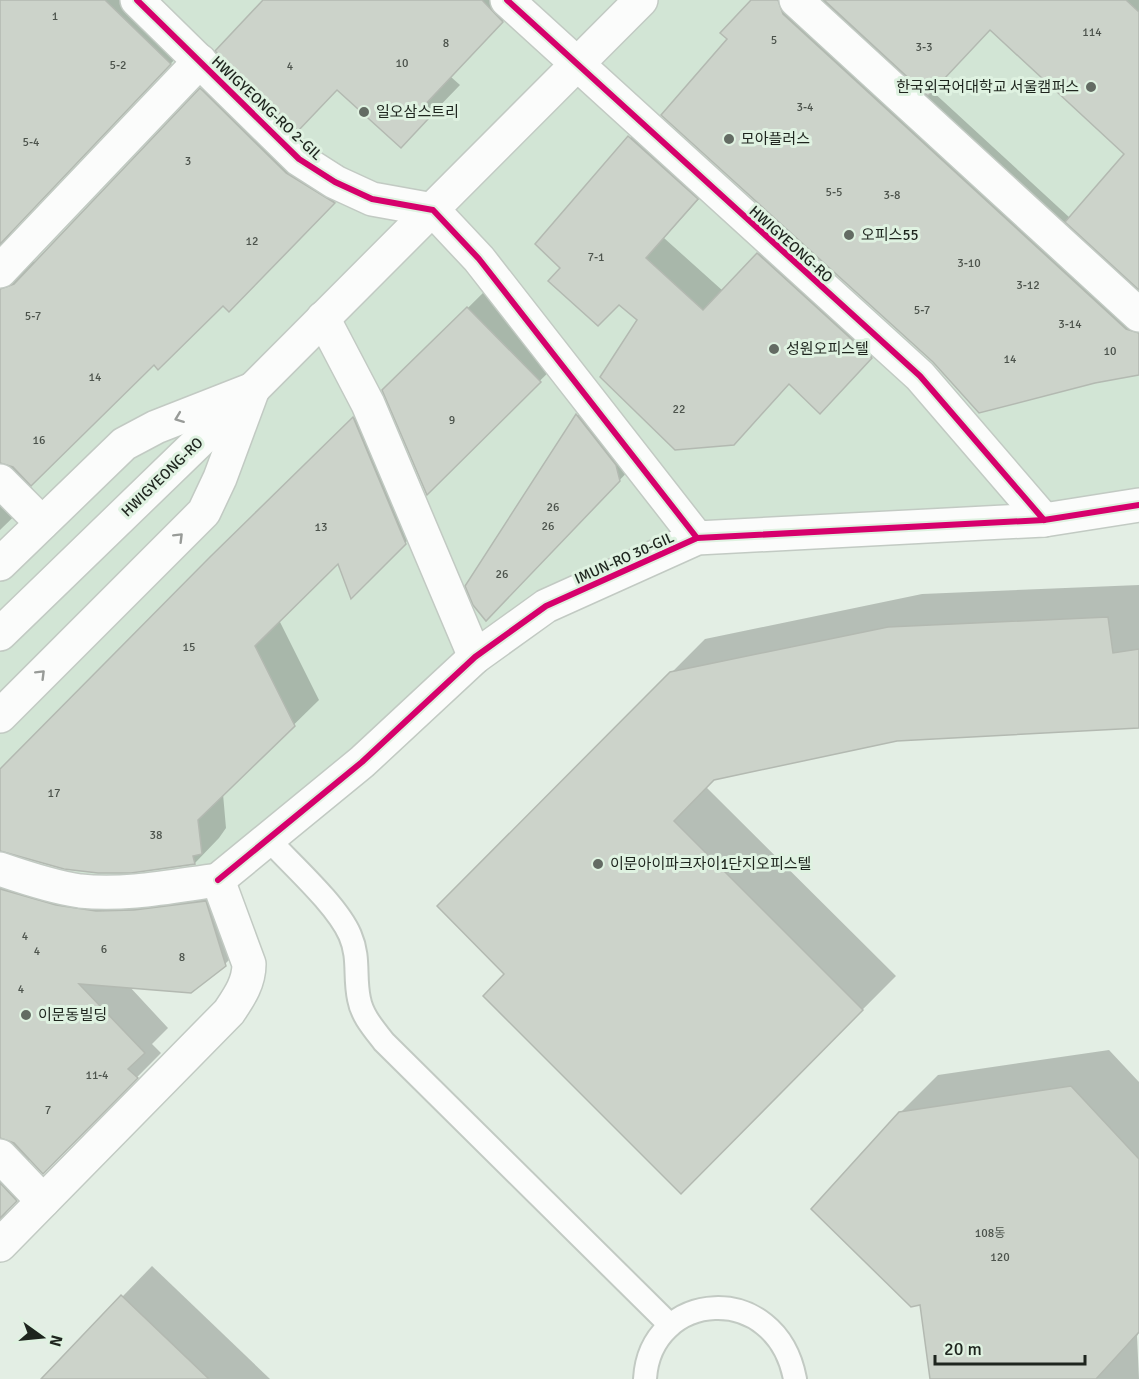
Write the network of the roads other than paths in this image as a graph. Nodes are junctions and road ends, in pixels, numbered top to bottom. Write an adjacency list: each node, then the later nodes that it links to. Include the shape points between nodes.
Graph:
1 (137, 0): 5 (street, HWIGYEONG-RO 2-GIL)
2 (507, 0): 6 (street, HWIGYEONG-RO)
3 (641, 0): 6 (street, HWIGYEONG-RO)
4 (796, 0): 9 (street)
5 (200, 61): 7 (street, HWIGYEONG-RO 2-GIL, via 299,159 315,170 372,199); 8 (street, HWIGYEONG-RO 2-GIL)
6 (577, 65): 7 (street, HWIGYEONG-RO); 14 (street, HWIGYEONG-RO, via 920,376)
7 (433, 210): 10 (street, HWIGYEONG-RO); 16 (street, via 479,260)
8 (0, 271)
9 (1139, 315)
10 (323, 318): 11 (street, HWIGYEONG-RO); 19 (street, via 368,404)
11 (253, 389): 15 (street, one-way to 15, via 156,427 124,444); 18 (street, HWIGYEONG-RO); 20 (street, one-way to 11, via 204,512)
12 (0, 481): 15 (street)
13 (1139, 505): 14 (street, IMUN-RO 30-GIL)
14 (1044, 520): 16 (street, IMUN-RO 30-GIL)
15 (42, 524): 17 (street)
16 (697, 538): 19 (street, IMUN-RO 30-GIL, via 546,606)
17 (0, 564)
18 (0, 634)
19 (476, 657): 21 (street, IMUN-RO 30-GIL, via 362,762)
20 (0, 716)
21 (269, 840): 23 (street, IMUN-RO 30-GIL); 27 (lane, via 349,933 356,951 358,998 366,1020 384,1042)
22 (0, 869): 23 (street, via 80,891 148,890)
23 (218, 880): 25 (street, via 249,964 241,993 229,1012)
24 (0, 1156): 25 (street)
25 (43, 1201): 26 (street)
26 (0, 1245)
27 (670, 1325): 28 (lane, via 655,1344); 29 (lane, via 716,1307 740,1310 762,1320 780,1337)
28 (645, 1379)
29 (795, 1379)

